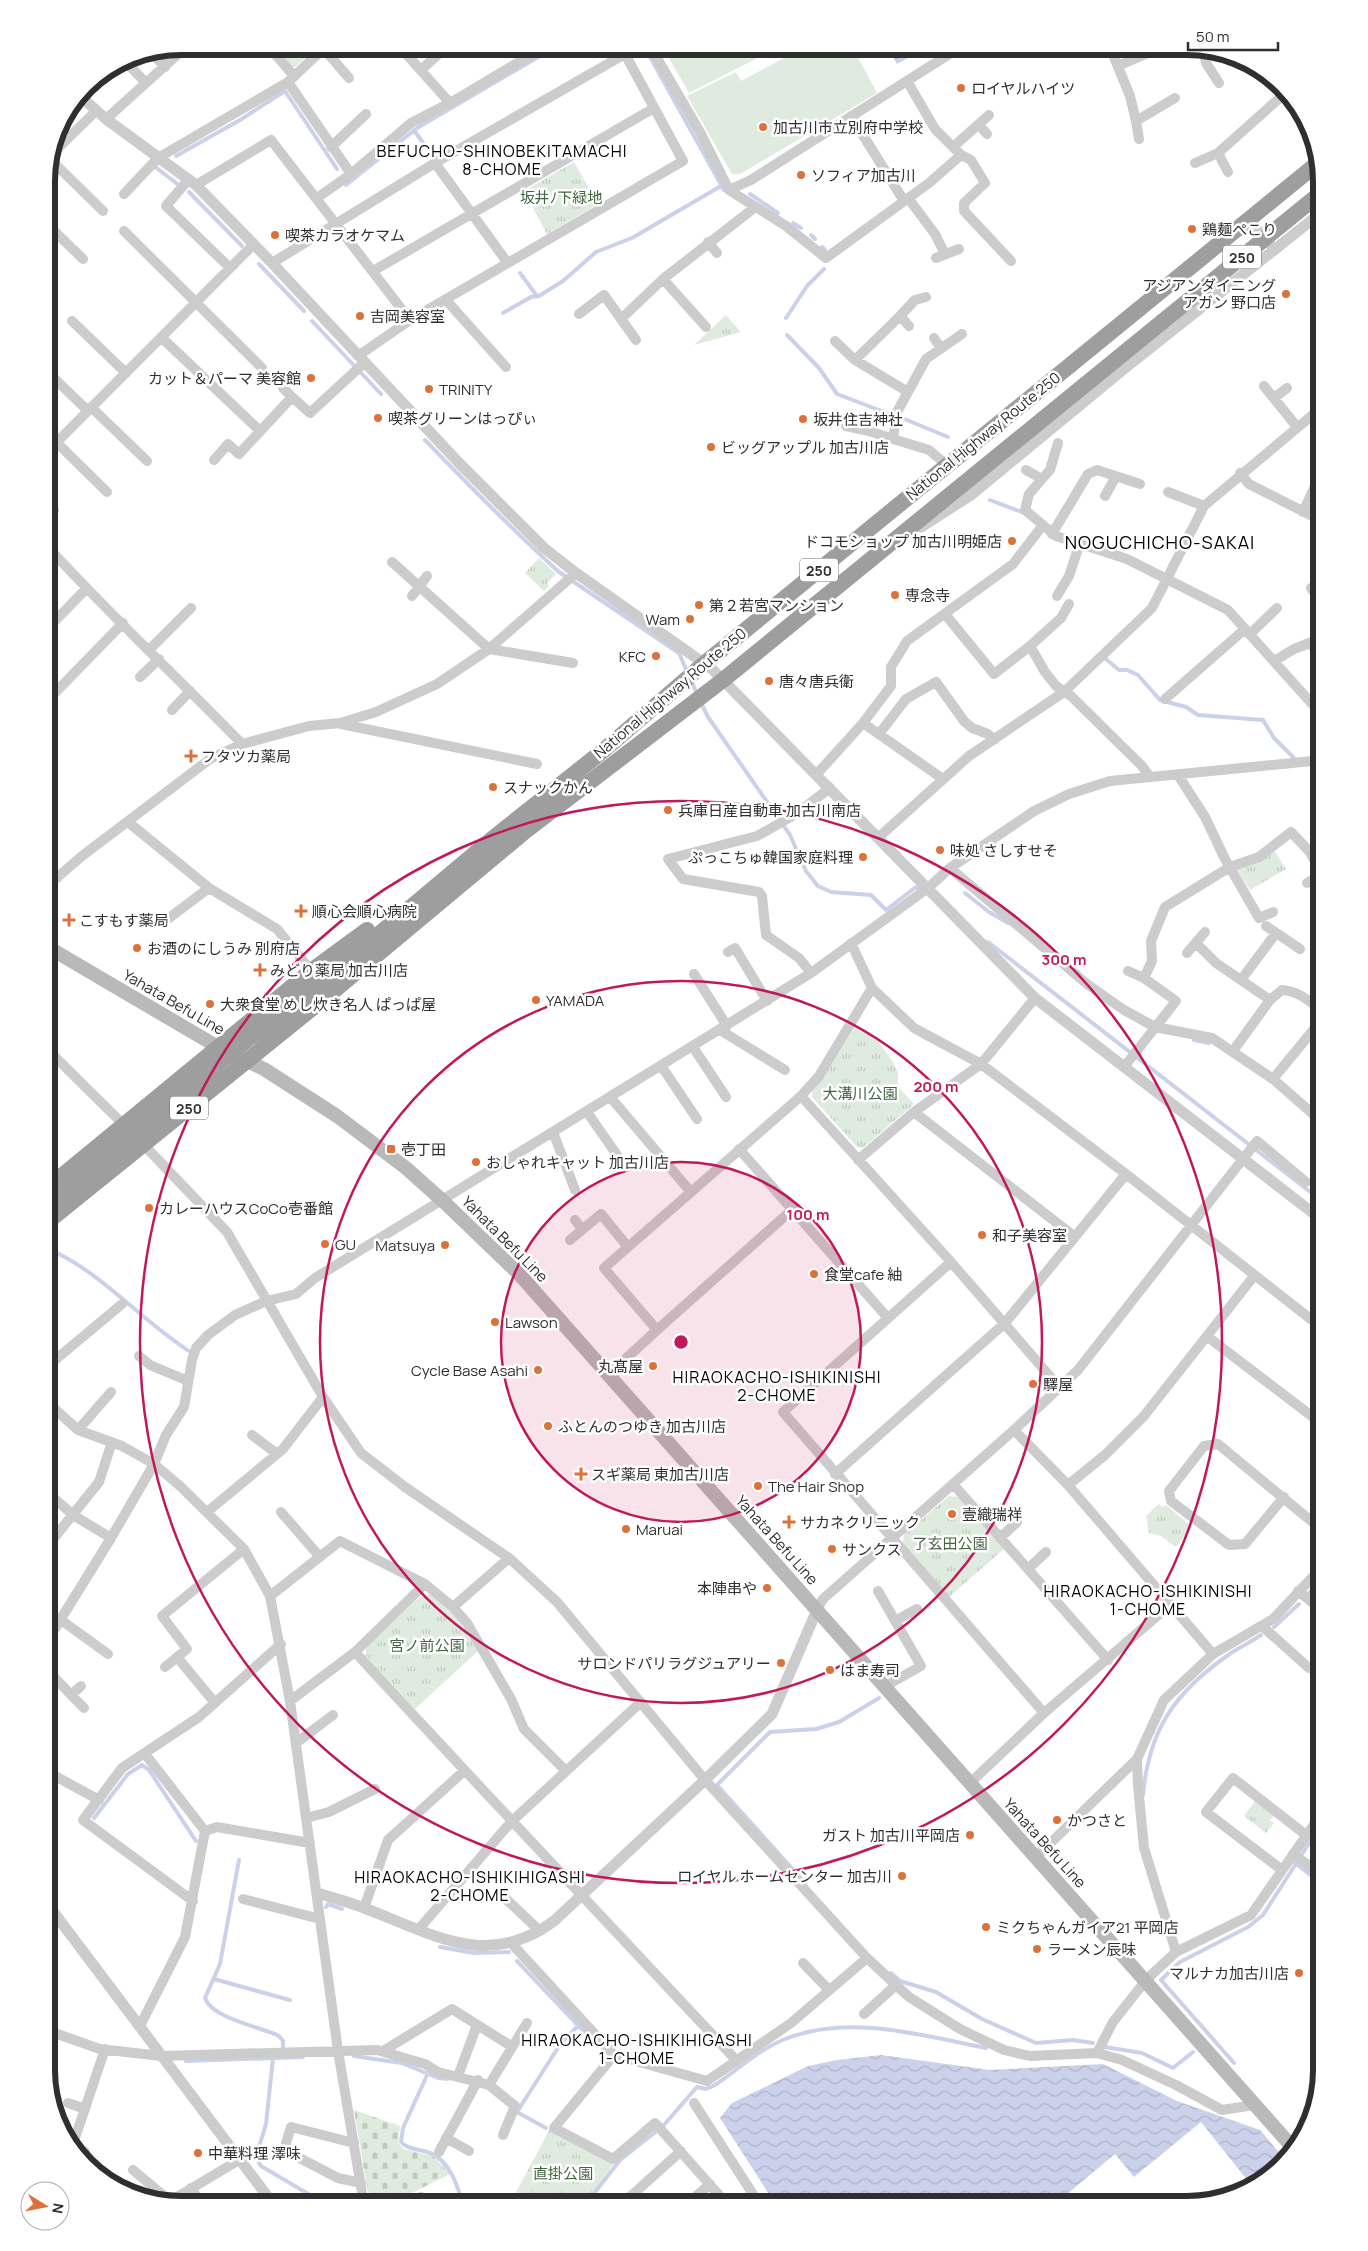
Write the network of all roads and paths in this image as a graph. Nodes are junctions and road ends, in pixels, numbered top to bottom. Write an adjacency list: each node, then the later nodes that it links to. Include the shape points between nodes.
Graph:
1 (178, 55): 18 (street)
2 (274, 55): 21 (street)
3 (317, 55): 21 (street)
4 (331, 55): 20 (street)
5 (407, 55): 19 (street)
6 (437, 55): 19 (street)
7 (531, 55): 28 (street)
8 (623, 55): 47 (street)
9 (626, 55): 29 (street)
10 (655, 55): 52 (street)
11 (949, 55): 24 (street)
12 (1114, 55): 17 (street)
13 (1142, 55): 17 (street)
14 (1205, 56): 23 (street)
15 (156, 57): 18 (street)
16 (130, 66): 22 (street)
17 (1118, 66): 35 (street)
18 (165, 67): 22 (street)
19 (421, 70): 28 (street)
20 (349, 78)
21 (291, 79): 40 (street); 44 (street)
22 (146, 83): 34 (street)
23 (1219, 83)
24 (908, 84): 33 (street); 39 (street, via 935,129)
25 (1281, 97): 42 (street)
26 (1175, 98): 35 (street)
27 (85, 100): 30 (street)
28 (450, 103): 50 (street, via 411,123)
29 (654, 108): 59 (street); 72 (street, via 683,161)
30 (96, 111): 34 (street); 41 (street)
31 (366, 114): 40 (street)
32 (989, 115): 36 (street)
33 (851, 116): 52 (street, via 751,180); 57 (street)
34 (106, 119): 44 (street)
35 (1136, 120): 38 (street)
36 (979, 125): 37 (street); 39 (street)
37 (987, 134)
38 (1139, 139)
39 (953, 146): 43 (street)
40 (331, 147): 50 (street)
41 (59, 148)
42 (1218, 153): 45 (street); 49 (street)
43 (961, 155): 57 (street); 71 (street, via 971,160 985,184 964,203 964,211)
44 (158, 158): 51 (street); 53 (street)
45 (1195, 162)
46 (56, 163): 54 (street, via 99,208)
47 (435, 163): 59 (street); 61 (street)
48 (1312, 168): 60 (highway, National Highway Route 250 / 250)
49 (1228, 172)
50 (350, 174): 55 (street)
51 (193, 182): 55 (street, via 272,140); 66 (street); 74 (street, via 166,206)
52 (729, 190): 58 (street)
53 (124, 194)
54 (104, 196)
55 (317, 198): 61 (street)
56 (1313, 199): 135 (highway, National Highway Route 250 / 250, bridge)
57 (906, 200): 58 (street, via 826,258 786,226); 67 (street, via 935,234 940,256)
58 (754, 208): 65 (street)
59 (471, 213): 72 (street); 75 (street)
60 (1250, 219): 68 (street); 117 (highway, National Highway Route 250 / 250)
61 (336, 223): 73 (street); 75 (street)
62 (1313, 223): 68 (street)
63 (124, 231): 79 (street)
64 (57, 235): 70 (street)
65 (708, 242): 69 (street); 76 (street)
66 (254, 244): 73 (street); 74 (street)
67 (959, 249)
68 (1274, 249): 135 (street, via 971,495)
69 (717, 252)
70 (83, 259)
71 (1010, 261)
72 (507, 262): 78 (street)
73 (272, 263): 95 (street)
74 (230, 268): 79 (street)
75 (373, 271): 83 (street)
76 (663, 279): 82 (street); 86 (street)
77 (926, 297): 81 (street, via 916,300)
78 (446, 300): 83 (street); 97 (street)
79 (196, 302): 88 (street); 94 (street)
80 (580, 314): 82 (street, via 604,295)
81 (900, 316): 85 (street); 96 (street)
82 (621, 319): 90 (street)
83 (410, 320): 95 (street)
84 (72, 321): 99 (street, via 77,333)
85 (909, 326)
86 (706, 327)
87 (962, 334): 93 (street)
88 (162, 337): 99 (street); 111 (street)
89 (934, 338): 93 (street)
90 (636, 340)
91 (252, 341): 94 (street)
92 (835, 341): 96 (street)
93 (941, 348): 104 (street, via 926,359)
94 (244, 350): 98 (street)
95 (361, 359): 105 (street, via 310,413); 136 (street, via 530,534)
96 (855, 360): 104 (street)
97 (506, 367)
98 (262, 368)
99 (126, 373): 107 (street)
100 (55, 379): 107 (street)
101 (1264, 386): 106 (street)
102 (283, 388): 105 (street)
103 (1287, 388): 106 (street)
104 (908, 392): 112 (street, via 897,412)
105 (292, 397): 111 (street)
106 (1274, 398): 110 (street)
107 (90, 409): 113 (street); 116 (street)
108 (1313, 414): 110 (street)
109 (846, 426): 112 (street)
110 (1297, 427): 119 (street)
111 (260, 431): 115 (street, via 239,454 228,444)
112 (893, 439): 117 (street, via 928,450)
113 (57, 442): 124 (street)
114 (1058, 443): 120 (street, via 1050,470)
115 (214, 460)
116 (146, 462)
117 (947, 465): 159 (highway, National Highway Route 250 / 250)
118 (1026, 470): 120 (street)
119 (1240, 473): 127 (street); 128 (street, via 1249,484)
120 (1042, 478): 130 (street, via 1029,494 1026,510)
121 (1115, 478): 122 (street); 126 (street); 131 (street, via 1097,470 1088,474)
122 (1140, 484)
123 (1313, 490): 128 (street)
124 (108, 492)
125 (1168, 492): 127 (street)
126 (1105, 496)
127 (1204, 506): 138 (street)
128 (1303, 512): 129 (street)
129 (1313, 517)
130 (1043, 525): 131 (street); 146 (street, via 1013,564)
131 (1052, 534): 132 (street)
132 (1080, 543): 138 (street); 142 (street, via 1069,576)
133 (55, 556): 140 (street)
134 (392, 562): 139 (street)
135 (864, 564): 161 (highway, National Highway Route 250 / 250)
136 (576, 573): 155 (street); 159 (street)
137 (427, 576): 139 (street)
138 (1166, 577): 149 (street, via 1228,610); 163 (street, via 1152,608)
139 (418, 587): 141 (street); 155 (street)
140 (86, 589): 147 (street); 148 (street)
141 (412, 596)
142 (1057, 596)
143 (1069, 604): 152 (street, via 1061,618)
144 (190, 608): 154 (street)
145 (1277, 608): 149 (street)
146 (945, 614): 152 (street, via 994,674); 169 (street, via 906,641 891,667 890,686)
147 (55, 621)
148 (123, 623): 154 (street); 164 (street)
149 (1248, 631): 157 (street); 165 (street)
150 (1313, 642): 151 (street)
151 (1310, 643): 153 (street); 157 (street)
152 (1030, 646): 163 (street, via 1044,672)
153 (1313, 647)
154 (150, 649): 156 (street)
155 (489, 650): 158 (street); 168 (street, via 437,684 376,712)
156 (159, 658): 160 (street); 162 (street)
157 (1274, 661): 166 (street)
158 (573, 663)
159 (705, 663): 161 (street); 208 (highway, National Highway Route 250 / 250)
160 (140, 677)
161 (724, 680): 176 (street); 208 (highway, National Highway Route 250 / 250)
162 (190, 691): 167 (street); 172 (street)
163 (1064, 692): 171 (street); 177 (street)
164 (55, 693)
165 (1165, 699)
166 (1313, 706)
167 (172, 710)
168 (340, 723): 172 (street, via 309,726); 174 (street)
169 (863, 723): 170 (street); 176 (street)
170 (879, 734): 171 (street, via 906,699 936,682 964,721); 178 (street)
171 (994, 740): 178 (street)
172 (242, 744): 180 (street, via 210,759)
173 (1313, 761): 175 (street)
174 (536, 764)
175 (1178, 775): 177 (street); 183 (street, via 1205,817)
176 (816, 776): 179 (street)
177 (1150, 777): 184 (street, via 1110,781 1069,794 1034,811)
178 (943, 778): 181 (street)
179 (830, 788): 181 (street); 204 (street, via 757,836 668,859 683,879 759,892 766,935 799,958)
180 (128, 822): 186 (street); 190 (street)
181 (879, 837): 191 (street)
182 (1313, 858): 183 (street, via 1291,832 1258,857)
183 (1230, 867): 192 (street, via 1259,918); 206 (street, via 1165,906 1151,941 1152,961)
184 (950, 868): 191 (street); 214 (street, via 1087,984 1136,1018)
185 (55, 874): 186 (street)
186 (58, 877): 188 (street)
187 (1313, 879): 189 (street)
188 (55, 880)
189 (1307, 883)
190 (209, 888): 193 (street); 208 (street, via 277,929)
191 (928, 888): 197 (street); 210 (street)
192 (1273, 912)
193 (169, 918)
194 (1266, 926): 196 (street)
195 (1204, 932): 198 (street)
196 (1276, 933): 199 (street); 207 (street)
197 (851, 943): 204 (street); 209 (street)
198 (1196, 943): 202 (street); 207 (street, via 1216,963)
199 (1300, 949)
200 (55, 951): 217 (main road, Yahata Befu Line)
201 (728, 952): 212 (street, via 735,948)
202 (1187, 953)
203 (1128, 971): 206 (street)
204 (811, 973): 212 (street)
205 (694, 974): 215 (street)
206 (1144, 978): 214 (street, via 1176,1001)
207 (1241, 980): 211 (street)
208 (322, 982): 217 (highway, 250); 244 (highway, National Highway Route 250 / 250, bridge); 248 (highway, National Highway Route 250 / 250, bridge)
209 (872, 988): 221 (street, via 921,1033); 226 (street, via 818,1076)
210 (1035, 998): 221 (street); 223 (street)
211 (1270, 1000): 213 (street, via 1282,990 1292,990); 219 (street)
212 (767, 1001): 215 (street)
213 (1313, 1004)
214 (1155, 1026): 219 (street, via 1212,1038); 223 (street)
215 (724, 1028): 218 (street); 224 (street)
216 (1313, 1036): 225 (street)
217 (218, 1047): 233 (highway, 250); 245 (main road, Yahata Befu Line, via 264,1069 337,1116 406,1168)
218 (693, 1047): 222 (street); 227 (street)
219 (1233, 1052): 225 (street)
220 (55, 1057): 233 (street)
221 (982, 1064): 230 (street); 239 (street)
222 (662, 1066): 228 (street); 232 (street)
223 (1124, 1067): 237 (street)
224 (785, 1070)
225 (1273, 1080): 231 (street)
226 (801, 1096): 235 (street); 236 (street)
227 (726, 1097)
228 (611, 1098): 229 (street); 243 (street)
229 (587, 1112): 234 (street); 238 (street)
230 (914, 1112): 236 (street); 252 (street)
231 (1313, 1114)
232 (697, 1119)
233 (125, 1126): 240 (highway, 250); 257 (street, via 227,1232)
234 (553, 1132): 242 (street); 245 (street)
235 (739, 1149): 243 (street); 246 (street)
236 (858, 1160): 255 (street)
237 (1244, 1160): 241 (street, via 1258,1142); 247 (street); 250 (street)
238 (624, 1164)
239 (1126, 1174): 250 (street); 252 (street)
240 (55, 1182)
241 (1306, 1182)
242 (575, 1190)
243 (690, 1191): 254 (street)
244 (55, 1197)
245 (443, 1201): 257 (street, via 315,1278 296,1294); 266 (main road, Yahata Befu Line, via 520,1275)
246 (793, 1209): 259 (street); 262 (street)
247 (1313, 1213)
248 (55, 1215)
249 (575, 1220): 251 (street)
250 (1192, 1226): 256 (street); 268 (street, via 1101,1343)
251 (582, 1229): 253 (street); 254 (street, via 601,1214)
252 (1075, 1237): 261 (street)
253 (570, 1240)
254 (628, 1247): 262 (street, via 604,1268)
255 (951, 1262): 259 (street); 261 (street)
256 (1254, 1276): 260 (street); 263 (street)
257 (266, 1301): 267 (street, via 236,1315 208,1335 196,1348); 270 (street)
258 (122, 1304): 265 (street)
259 (886, 1317): 279 (street, via 783,1412)
260 (1313, 1321)
261 (1005, 1323): 268 (street); 279 (street)
262 (657, 1330): 266 (street)
263 (1208, 1336): 272 (street); 281 (street, via 1144,1416)
264 (138, 1356): 267 (street, via 149,1370)
265 (55, 1360)
266 (608, 1375): 307 (main road, Yahata Befu Line)
267 (188, 1381): 278 (street, via 184,1407 166,1435)
268 (1060, 1388): 274 (street)
269 (111, 1392): 273 (street)
270 (323, 1397): 277 (street); 296 (street, via 361,1453)
271 (55, 1409): 273 (street)
272 (1313, 1417)
273 (78, 1430): 276 (street)
274 (1014, 1430): 280 (street); 281 (street)
275 (252, 1435): 277 (street)
276 (112, 1442): 278 (street); 286 (street, via 99,1482)
277 (277, 1454): 284 (street)
278 (154, 1464): 284 (street); 290 (street)
279 (835, 1474): 291 (street)
280 (953, 1484): 291 (street); 292 (street)
281 (1068, 1486): 304 (street)
282 (1284, 1497): 282 (street, via 1245,1544 1229,1545 1172,1501 1169,1491 1204,1446 1218,1444); 288 (street)
283 (55, 1499): 286 (street)
284 (207, 1512): 293 (street)
285 (281, 1512): 295 (street)
286 (73, 1515): 289 (street); 290 (street)
287 (1017, 1522): 292 (street)
288 (1313, 1522)
289 (55, 1537)
290 (111, 1538): 309 (street)
291 (891, 1538): 307 (street, via 823,1599); 329 (street)
292 (1000, 1538): 297 (street)
293 (244, 1549): 302 (street); 317 (street, via 162,1616 187,1649)
294 (1046, 1552): 297 (street)
295 (320, 1557): 299 (street, via 340,1541); 302 (street)
296 (509, 1558): 305 (street); 326 (street, via 557,1602)
297 (1028, 1569): 318 (street)
298 (1313, 1578): 301 (street)
299 (425, 1584): 305 (street); 314 (street)
300 (878, 1591): 310 (street)
301 (1298, 1591): 303 (street); 311 (street, via 1274,1619)
302 (270, 1596): 313 (street)
303 (1313, 1603)
304 (1170, 1605): 316 (street); 318 (street)
305 (453, 1607): 335 (street, via 467,1623 511,1699 524,1729)
306 (917, 1609): 310 (street)
307 (817, 1610): 323 (main road, Yahata Befu Line); 337 (street, via 772,1714)
308 (55, 1619): 309 (street)
309 (60, 1622): 312 (street); 315 (street)
310 (895, 1622): 323 (street, via 921,1666)
311 (1262, 1626): 316 (street); 320 (street, via 1298,1665)
312 (55, 1629)
313 (281, 1644): 325 (street); 327 (street)
314 (356, 1652): 325 (street); 334 (street)
315 (108, 1654)
316 (1213, 1654): 333 (street, via 1164,1700)
317 (177, 1657): 319 (street); 327 (street)
318 (1108, 1660): 329 (street)
319 (165, 1667)
320 (1310, 1668)
321 (55, 1678): 324 (street)
322 (81, 1686): 324 (street)
323 (884, 1686): 338 (main road, Yahata Befu Line)
324 (71, 1695): 328 (street)
325 (290, 1701): 331 (street)
326 (641, 1702): 335 (street); 337 (street)
327 (215, 1703): 332 (street)
328 (84, 1708)
329 (1044, 1713): 338 (street)
330 (332, 1714): 331 (street)
331 (296, 1743): 341 (street)
332 (144, 1754): 340 (street, via 122,1768); 344 (street)
333 (1137, 1759): 348 (street); 362 (street, via 1144,1848)
334 (464, 1771): 342 (street); 356 (street, via 388,1840)
335 (566, 1771): 342 (street)
336 (55, 1776): 340 (street)
337 (705, 1780): 352 (street); 363 (street)
338 (969, 1784): 348 (main road, Yahata Befu Line)
339 (375, 1789): 341 (street, via 329,1812)
340 (99, 1800): 355 (street, via 84,1820)
341 (306, 1818): 346 (street)
342 (511, 1822): 352 (street); 359 (street)
343 (1313, 1825): 345 (street)
344 (205, 1831): 346 (street, via 217,1828); 355 (street)
345 (1306, 1835): 347 (street); 350 (street, via 1233,1778 1206,1812)
346 (310, 1843): 351 (street)
347 (1293, 1854): 349 (street); 350 (street)
348 (1036, 1856): 365 (main road, Yahata Befu Line)
349 (1313, 1868)
350 (1282, 1870): 362 (street, via 1251,1915)
351 (317, 1893): 356 (street); 358 (street)
352 (583, 1895): 360 (street); 380 (street)
353 (506, 1898): 360 (street)
354 (243, 1899): 358 (street)
355 (193, 1901): 371 (street, via 185,1937)
356 (364, 1908): 359 (street)
357 (55, 1914): 371 (street)
358 (320, 1919): 375 (street)
359 (418, 1930): 361 (street, via 452,1943 484,1946)
360 (540, 1931): 361 (street)
361 (511, 1943): 378 (street)
362 (1176, 1952): 365 (street)
363 (866, 1958): 366 (street); 367 (street)
364 (803, 1963): 367 (street)
365 (1146, 1980): 377 (street, via 1113,2022); 386 (main road, Yahata Befu Line)
366 (896, 1985): 368 (street); 377 (street, via 909,1997 960,2029 1004,2050 1030,2056)
367 (829, 1990): 380 (street, via 792,2023)
368 (864, 2014)
369 (527, 2023): 373 (street)
370 (477, 2025): 373 (street); 376 (street, via 452,2009); 381 (street)
371 (140, 2026): 379 (street)
372 (55, 2033): 374 (street)
373 (511, 2046): 383 (street)
374 (105, 2049): 379 (street); 387 (street)
375 (338, 2051): 376 (street); 379 (street); 391 (street)
376 (383, 2051): 381 (street, via 425,2064 438,2072)
377 (1097, 2053): 386 (street, via 1131,2064 1222,2110)
378 (614, 2055): 380 (street, via 707,2081); 394 (street, via 554,2128 614,2159 655,2123)
379 (161, 2056): 396 (street)
380 (736, 2060)
381 (458, 2076): 382 (street)
382 (478, 2080): 383 (street); 390 (street)
383 (489, 2084): 388 (street, via 515,2106)
384 (68, 2102): 387 (street)
385 (694, 2103): 409 (street)
386 (1254, 2105): 392 (main road, Yahata Befu Line)
387 (85, 2108): 389 (street)
388 (503, 2135)
389 (75, 2138)
390 (446, 2138): 393 (street); 395 (street)
391 (354, 2143): 398 (street); 398 (street, via 291,2127 286,2143 288,2152 338,2178)
392 (1289, 2144)
393 (469, 2151)
394 (681, 2151): 399 (street); 406 (street)
395 (439, 2152)
396 (239, 2160): 400 (street); 404 (street)
397 (133, 2170): 401 (street)
398 (361, 2183): 405 (street)
399 (710, 2184): 407 (street); 408 (street)
400 (191, 2188): 402 (street); 403 (street)
401 (160, 2194)
402 (178, 2196)
403 (196, 2196)
404 (268, 2196)
405 (363, 2196)
406 (631, 2196)
407 (696, 2196)
408 (720, 2196)
409 (752, 2196)

